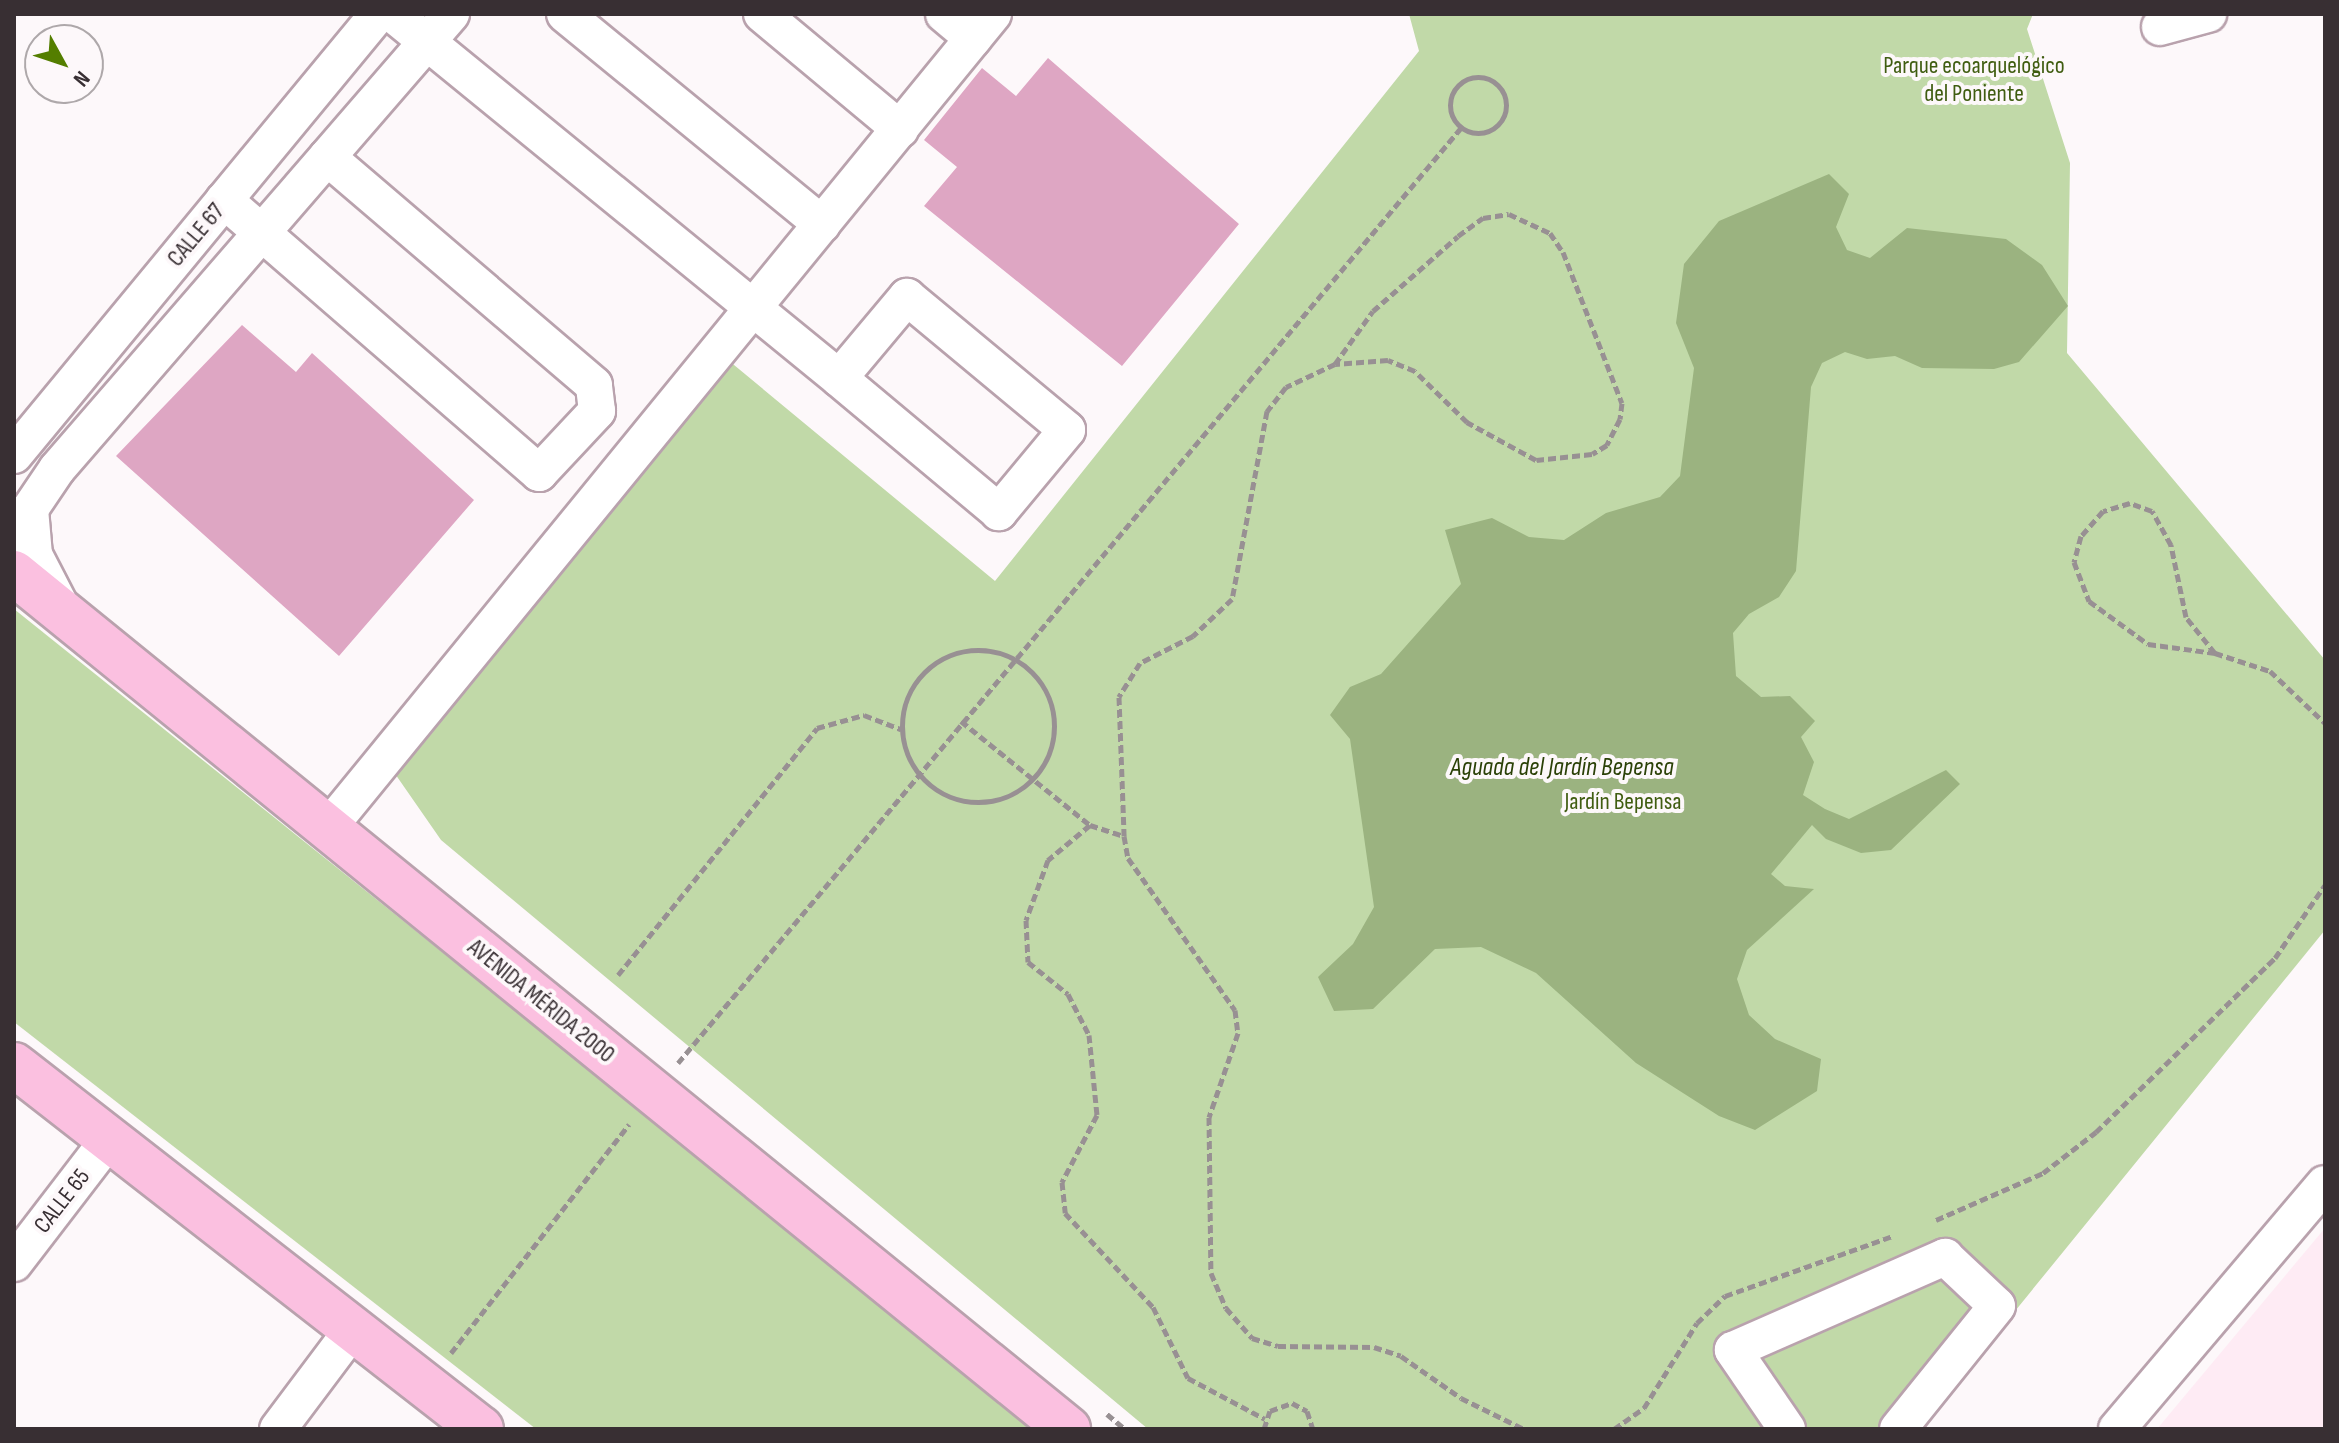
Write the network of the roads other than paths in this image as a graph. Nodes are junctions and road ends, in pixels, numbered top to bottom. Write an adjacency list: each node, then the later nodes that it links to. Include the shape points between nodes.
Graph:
1 (378, 14): 13 (street, CALLE 67)
2 (393, 14): 10 (street)
3 (451, 14): 10 (street)
4 (565, 14): 14 (street)
5 (762, 14): 11 (street)
6 (944, 14): 8 (street)
7 (2208, 14): 9 (street)
8 (983, 26): 11 (street)
9 (2160, 27)
10 (427, 41): 12 (street); 16 (street)
11 (900, 129): 14 (street)
12 (327, 157): 15 (street); 15 (street, via 594,385 597,411 539,473)
13 (224, 200): 15 (street); 18 (street, CALLE 67)
14 (822, 224): 16 (street)
15 (261, 233): 20 (street, via 57,469 30,509 34,555)
16 (753, 309): 17 (street); 21 (street)
17 (839, 378): 17 (street, via 999,512 1067,430 907,297)
18 (14, 455)
19 (14, 573): 20 (main road, AVENIDA MÉRIDA 2000)
20 (65, 615): 21 (main road, AVENIDA MÉRIDA 2000)
21 (328, 828): 29 (main road, AVENIDA MÉRIDA 2000)
22 (14, 1065): 23 (main road)
23 (109, 1139): 25 (street, CALLE 65); 26 (main road)
24 (2325, 1184): 32 (street)
25 (14, 1263)
26 (353, 1329): 27 (street); 28 (main road)
27 (278, 1429)
28 (481, 1429)
29 (1068, 1429)
30 (1787, 1429): 31 (street, via 1733,1350 1945,1257 1997,1306)
31 (1898, 1429)
32 (2117, 1429)

